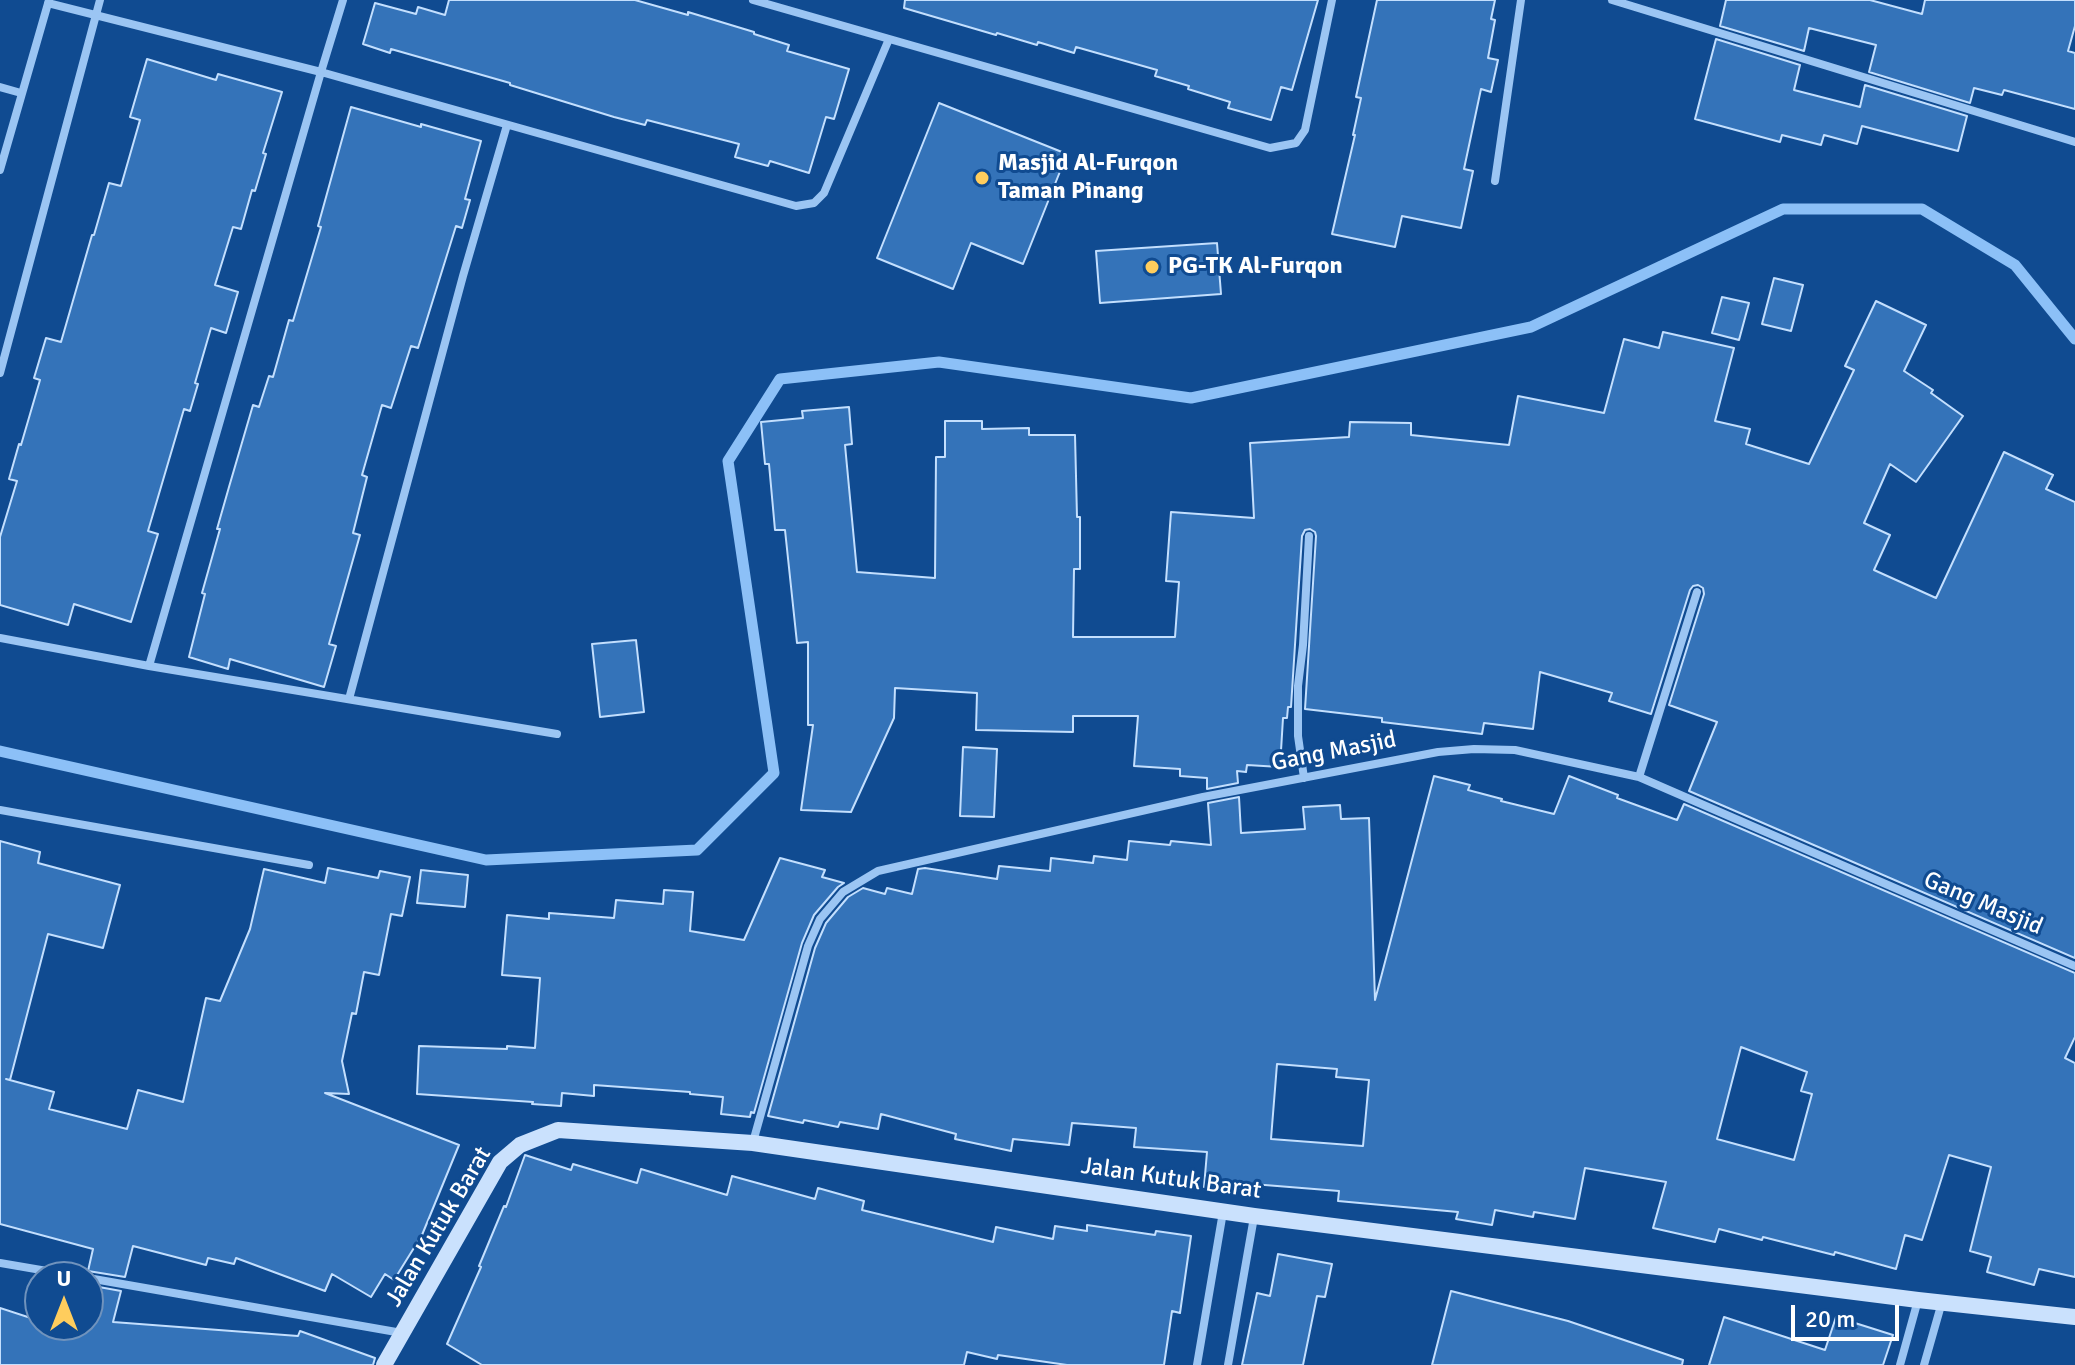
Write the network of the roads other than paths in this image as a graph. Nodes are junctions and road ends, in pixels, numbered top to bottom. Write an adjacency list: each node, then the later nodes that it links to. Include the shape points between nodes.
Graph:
1 (100, 0): 8 (street)
2 (343, 0): 10 (street)
3 (753, 0): 9 (street)
4 (1332, 0): 9 (street, via 1305,130 1296,143 1270,148)
5 (1521, 0): 16 (street)
6 (1612, 0): 14 (street)
7 (49, 2): 8 (street); 12 (street)
8 (94, 16): 10 (street); 17 (street)
9 (889, 39): 13 (street, via 824,193 814,203 796,206)
10 (321, 72): 13 (street); 21 (street)
11 (0, 87): 12 (street)
12 (21, 93): 15 (street)
13 (507, 125): 22 (street)
14 (2075, 142)
15 (0, 170)
16 (1495, 181)
17 (0, 373)
18 (1309, 536): 25 (street, via 1298,686)
19 (1697, 592): 24 (street)
20 (0, 638): 21 (street)
21 (149, 666): 22 (street)
22 (349, 699): 23 (street)
23 (557, 734)
24 (1639, 777): 25 (street, Gang Masjid, via 1515,750 1474,749); 28 (street, Gang Masjid)
25 (1304, 778): 29 (street, Gang Masjid, via 878,871 843,892 820,919 808,946)
26 (0, 810): 27 (street)
27 (309, 865)
28 (2075, 966)
29 (753, 1143): 30 (street, Jalan Kutuk Barat); 38 (street, Jalan Kutuk Barat, via 558,1130 520,1145 500,1162)
30 (1223, 1212): 31 (street, Jalan Kutuk Barat); 40 (street)
31 (1254, 1216): 35 (street, Jalan Kutuk Barat); 41 (street)
32 (0, 1263): 33 (street)
33 (24, 1267)
34 (104, 1281): 38 (street)
35 (1918, 1300): 36 (street, Jalan Kutuk Barat); 42 (street)
36 (1942, 1302): 37 (street, Jalan Kutuk Barat); 43 (street)
37 (2075, 1317)
38 (402, 1333): 39 (street, Jalan Kutuk Barat)
39 (384, 1365)
40 (1197, 1365)
41 (1228, 1365)
42 (1900, 1365)
43 (1924, 1365)

